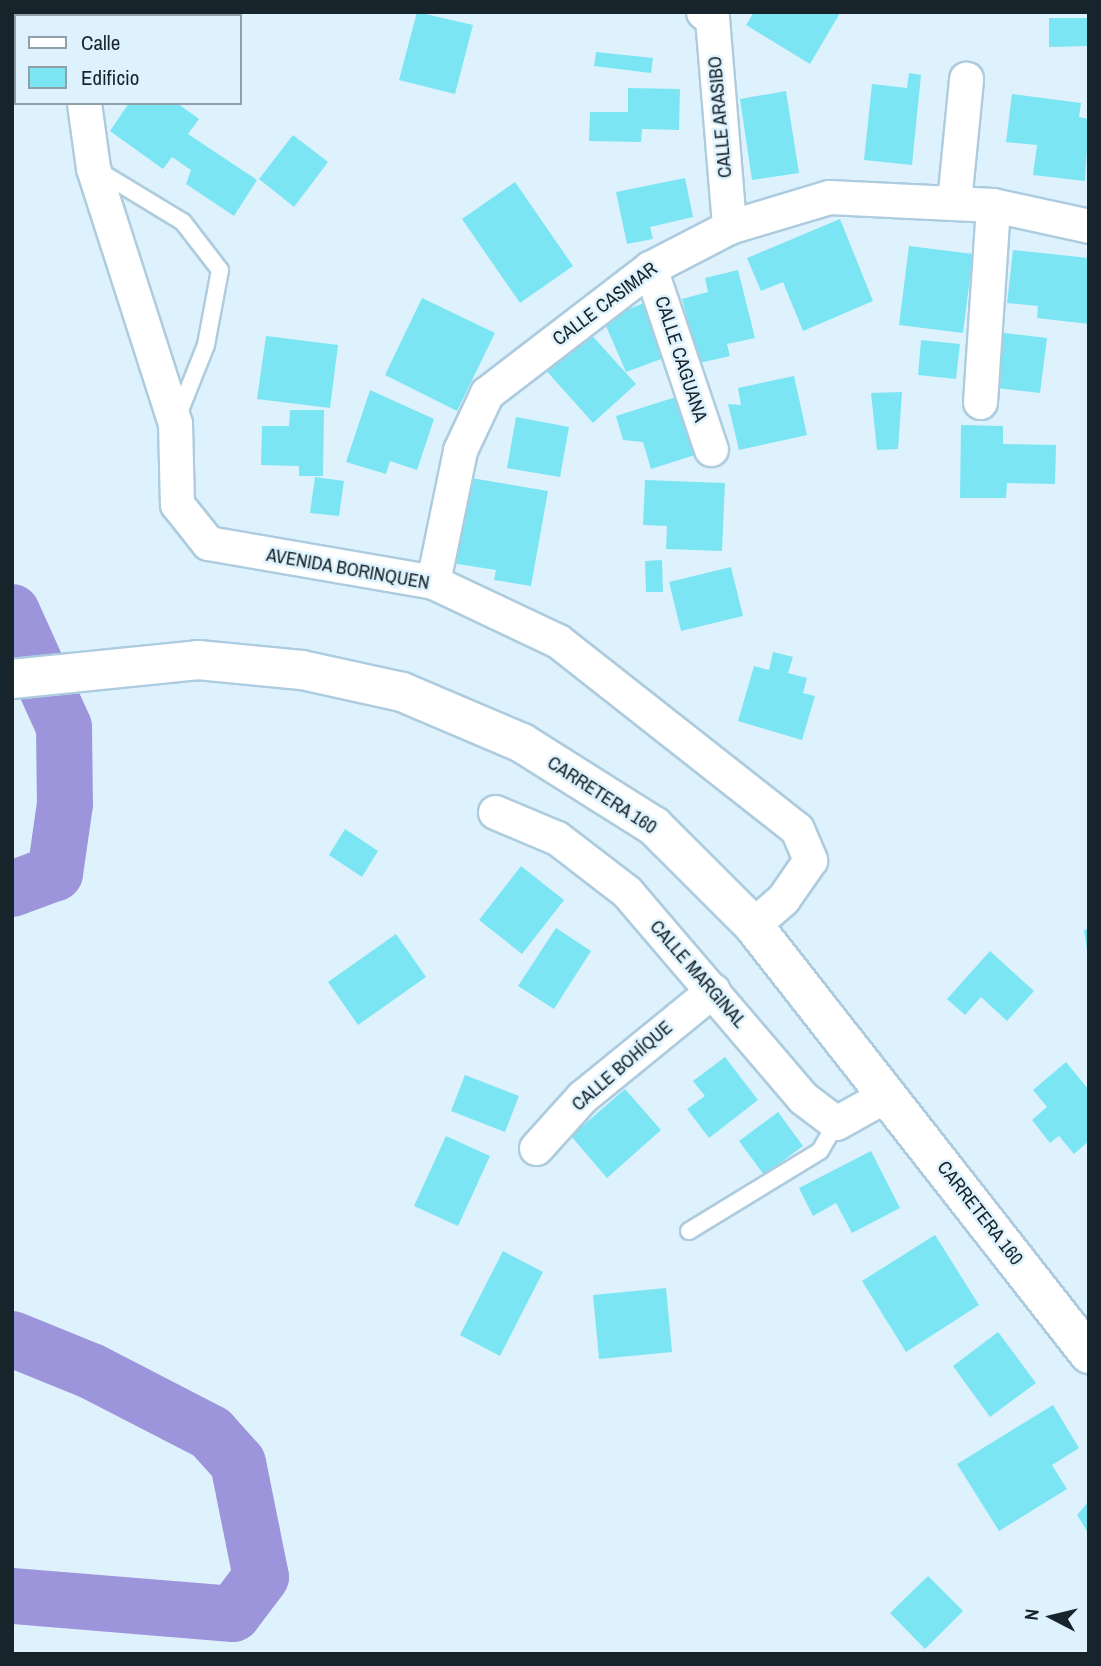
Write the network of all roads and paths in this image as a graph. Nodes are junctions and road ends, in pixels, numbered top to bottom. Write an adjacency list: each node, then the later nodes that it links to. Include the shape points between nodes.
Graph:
1 (703, 12): 8 (street, CALLE ARASIBO, via 712,18)
2 (965, 79): 5 (street)
3 (84, 105): 4 (street, AVENIDA BORINQUEN)
4 (93, 168): 11 (street, AVENIDA BORINQUEN); 11 (lane, via 183,222 220,270 206,345)
5 (954, 202): 6 (street, CALLE CASIMAR); 8 (street, CALLE CASIMAR, via 829,197)
6 (993, 205): 7 (street, CALLE CASIMAR); 10 (street)
7 (1089, 226)
8 (729, 227): 9 (street, CALLE CASIMAR)
9 (650, 268): 12 (street, CALLE CAGUANA); 13 (street, CALLE CASIMAR, via 487,393 460,450)
10 (980, 402)
11 (175, 424): 13 (street, AVENIDA BORINQUEN, via 177,504 208,543)
12 (711, 450)
13 (433, 582): 16 (street, AVENIDA BORINQUEN, via 558,641 797,829 810,860 783,899)
14 (12, 679): 16 (street, CARRETERA 160, via 198,660 302,670 402,692 522,743 654,826)
15 (495, 812): 17 (street, CALLE MARGINAL, via 557,838 627,892)
16 (752, 925): 18 (street, CARRETERA 160)
17 (713, 989): 19 (street, CALLE MARGINAL, via 803,1098); 20 (street, CALLE BOHÍQUE, via 582,1097)
18 (888, 1094): 19 (street); 22 (street, CARRETERA 160)
19 (836, 1123): 21 (lane, via 820,1150)
20 (536, 1148)
21 (689, 1231)
22 (1089, 1354)

